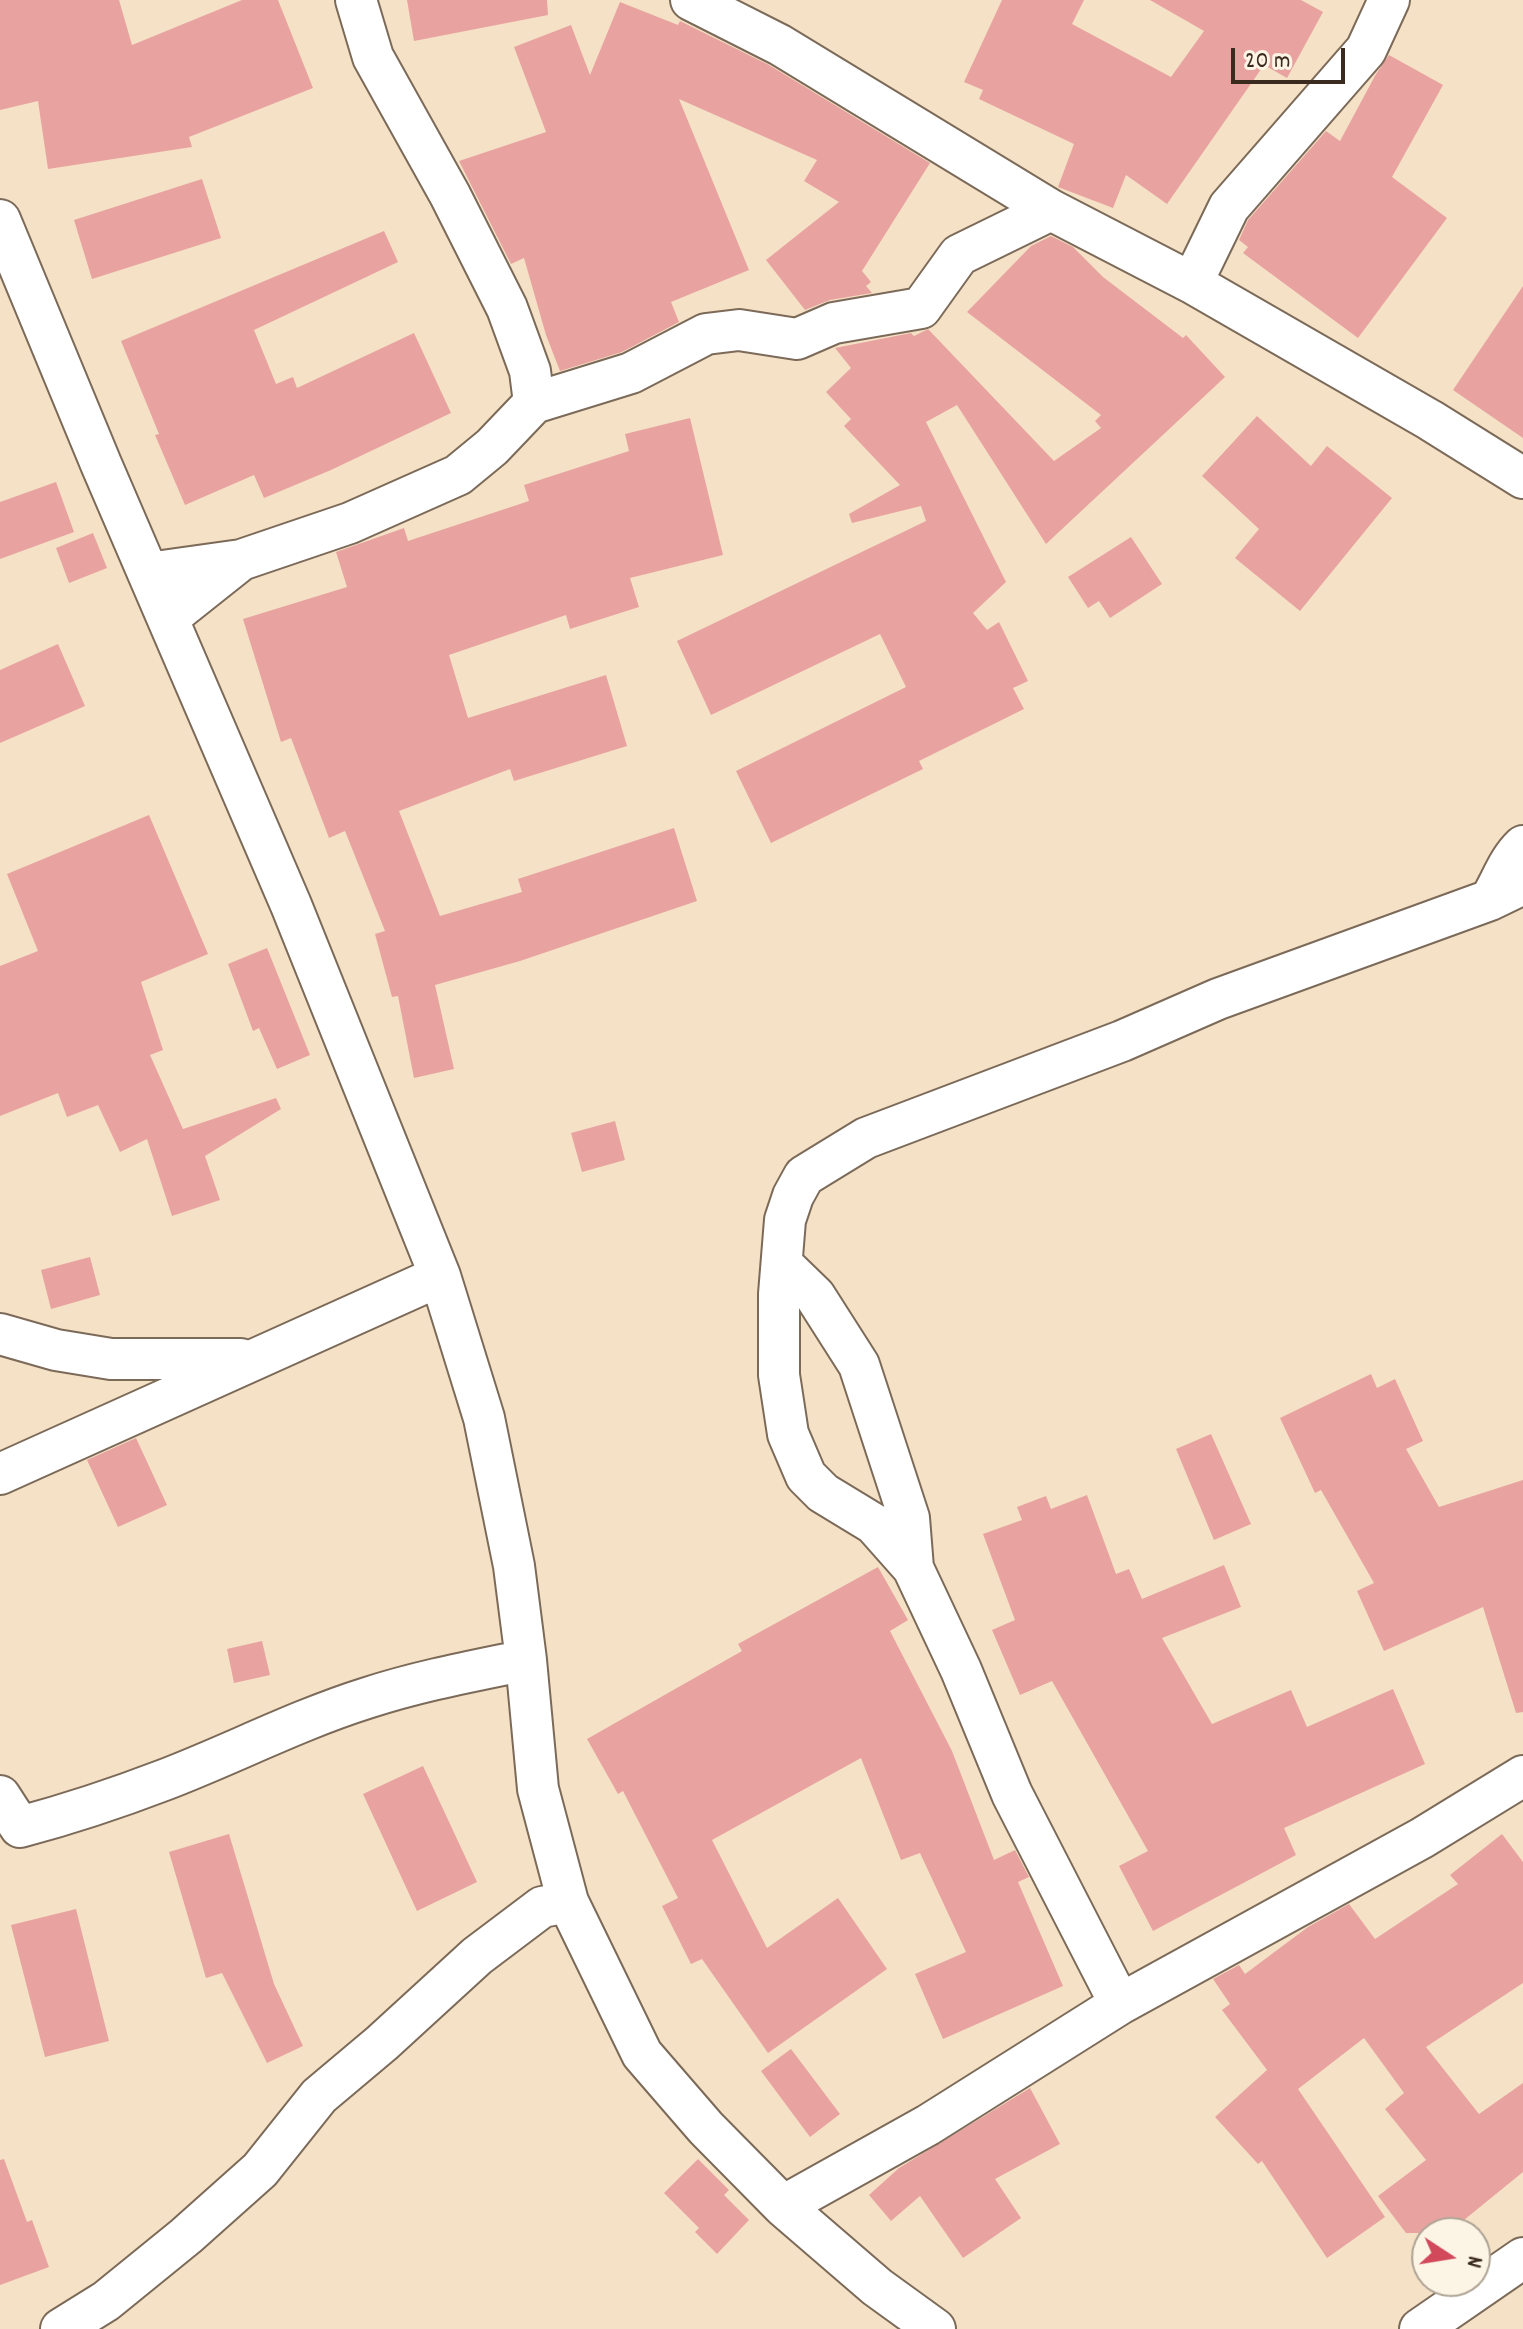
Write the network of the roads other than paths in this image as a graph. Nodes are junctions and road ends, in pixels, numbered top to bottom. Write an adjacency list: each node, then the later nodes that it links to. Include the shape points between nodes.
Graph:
1 (356, 0): 7 (street, via 373,57 507,308 530,371)
2 (691, 0): 4 (street, via 780,45)
3 (1389, 0): 6 (street, via 1366,50 1229,207)
4 (1051, 210): 6 (street); 7 (street, via 959,255 921,308 834,323 797,339 739,330 706,334 631,373)
5 (0, 220): 10 (street)
6 (1192, 283): 8 (street)
7 (534, 403): 9 (street, via 458,475 350,523)
8 (1523, 478)
9 (241, 560): 10 (street); 11 (street)
10 (148, 573): 11 (street)
11 (168, 618): 15 (street, via 291,905)
12 (1523, 846): 13 (street, via 1506,874)
13 (1507, 892): 14 (street, via 866,1138 804,1176 785,1220)
14 (782, 1264): 19 (street, via 815,1296 859,1365 909,1518); 19 (street, via 779,1375 788,1434 806,1476 823,1493 874,1524)
15 (440, 1276): 17 (street); 20 (street, via 484,1418 514,1566)
16 (0, 1334): 17 (street, via 111,1359)
17 (257, 1359): 18 (street)
18 (0, 1474)
19 (913, 1568): 24 (street, via 1012,1794)
20 (526, 1660): 22 (street, via 367,1697 165,1779 20,1827); 23 (street, via 538,1789)
21 (1523, 1776): 24 (street, via 1422,1838)
22 (0, 1796)
23 (568, 1902): 25 (street, via 642,2054); 27 (street, via 542,1907 477,1956 319,2096 260,2170 186,2236)
24 (1120, 2004): 25 (street, via 928,2125)
25 (783, 2206): 29 (street)
26 (1523, 2258): 30 (street)
27 (112, 2315): 28 (street)
28 (61, 2329)
29 (935, 2329)
30 (1420, 2329)

